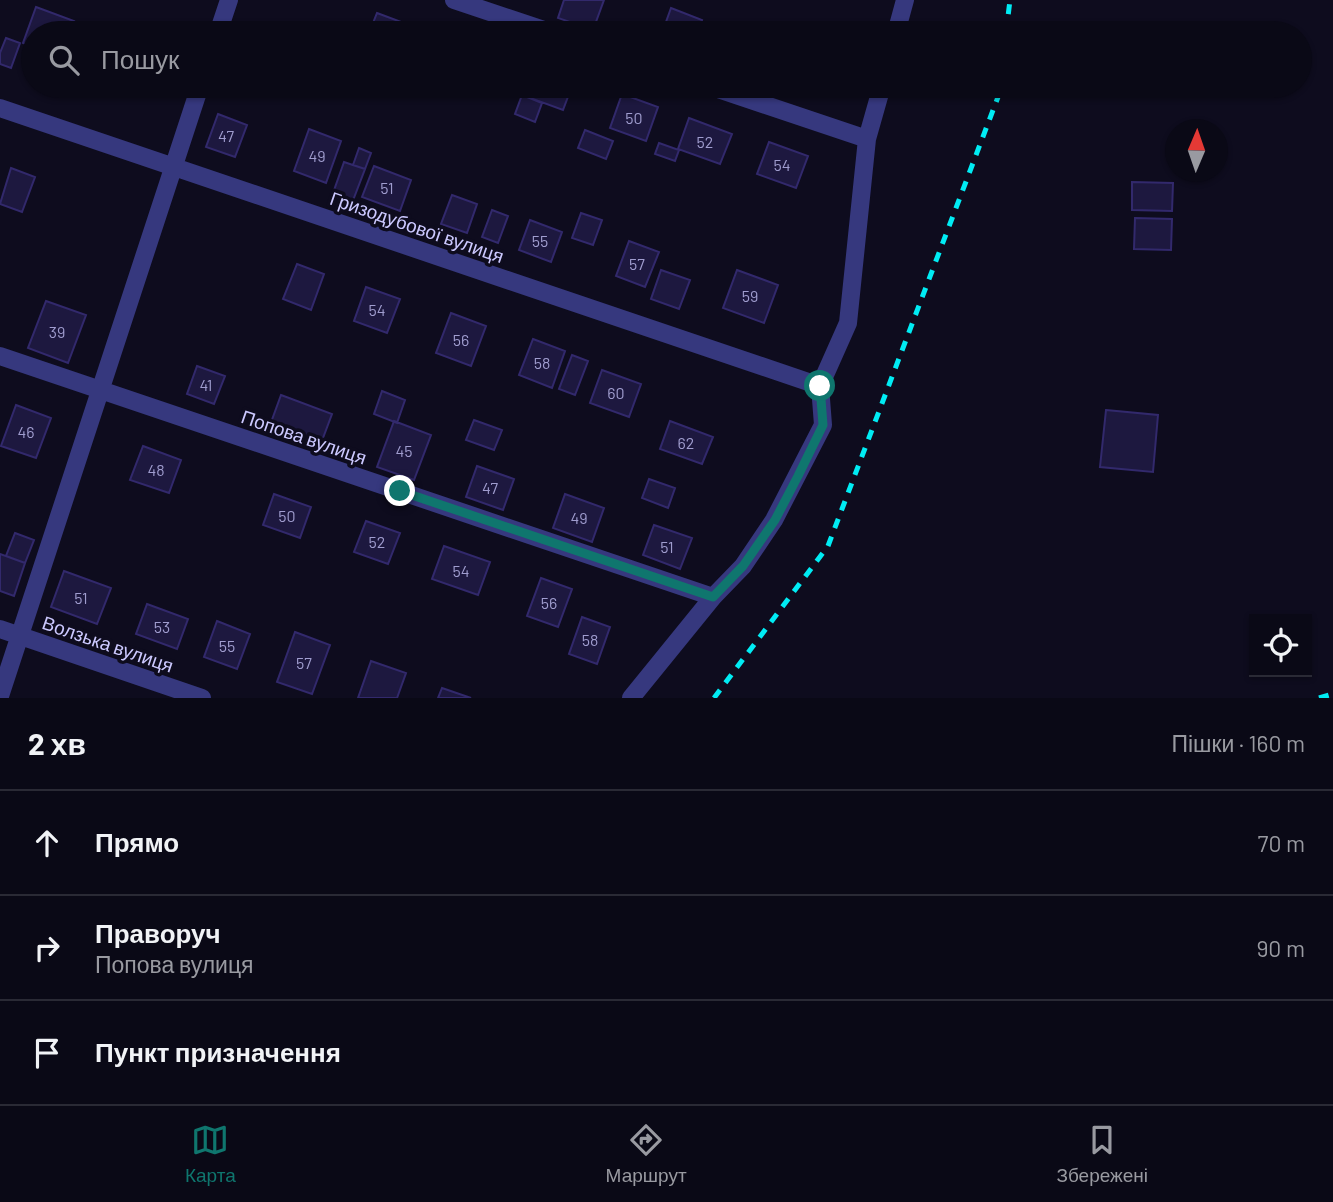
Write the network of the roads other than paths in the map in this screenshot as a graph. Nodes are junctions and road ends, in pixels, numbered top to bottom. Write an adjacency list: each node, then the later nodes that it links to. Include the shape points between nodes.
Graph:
1 (229, 0): 4 (street)
2 (454, 0): 5 (street)
3 (905, 0): 6 (street)
4 (222, 21)
5 (517, 21)
6 (899, 21)
7 (196, 98): 12 (street)
8 (745, 98): 11 (street)
9 (879, 98): 11 (street)
10 (0, 108): 12 (street, Гризодубової вулиця)
11 (867, 139): 14 (street, via 848,323)
12 (173, 167): 14 (street, Гризодубової вулиця); 15 (street)
13 (0, 356): 15 (street, Попова вулиця)
14 (820, 386): 16 (street, via 823,425 798,476 743,566)
15 (99, 390): 16 (street, Попова вулиця); 18 (street)
16 (713, 597): 21 (street)
17 (0, 629): 18 (street, Волзька вулиця)
18 (18, 636): 19 (street); 20 (street, Волзька вулиця)
19 (0, 696)
20 (202, 698)
21 (631, 698)

